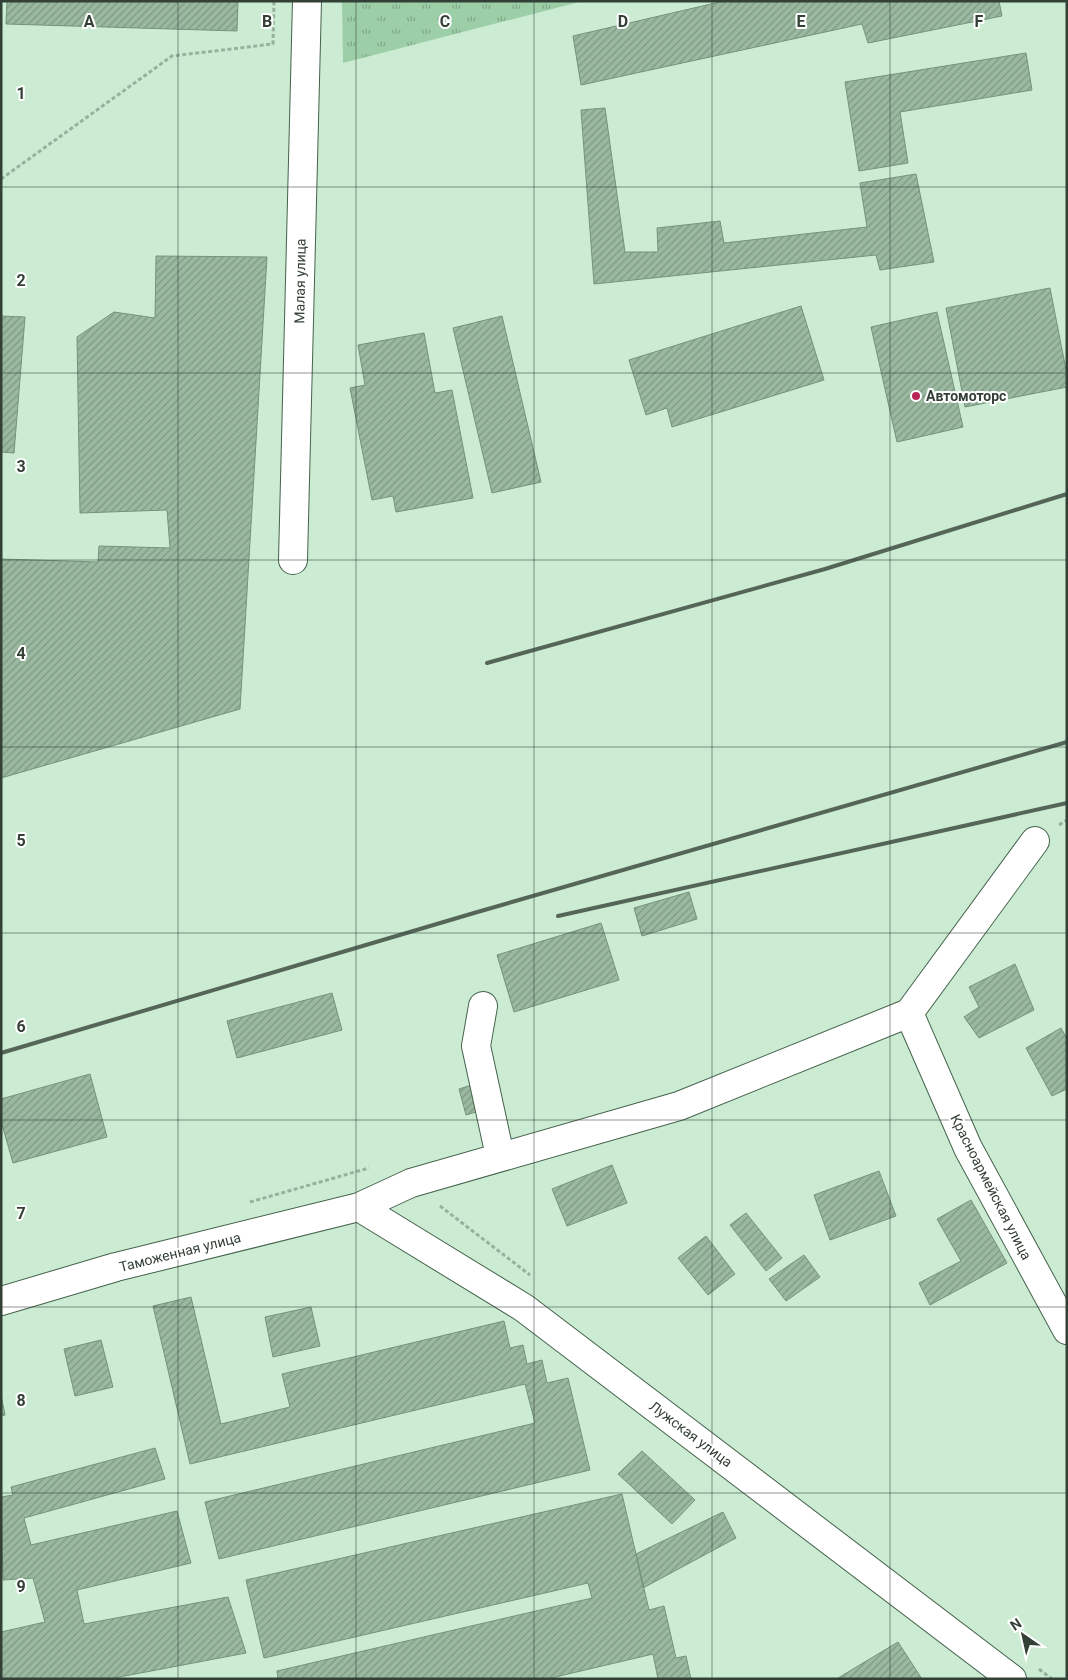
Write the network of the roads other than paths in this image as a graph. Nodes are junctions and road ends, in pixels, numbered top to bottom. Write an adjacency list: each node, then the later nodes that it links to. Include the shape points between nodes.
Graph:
1 (306, 1): 2 (street, Малая улица)
2 (293, 560)
3 (1035, 841): 5 (street)
4 (483, 1006): 6 (street, via 476,1046)
5 (909, 1013): 6 (street, Таможенная улица, via 679,1106); 9 (street, Красноармейская улица, via 968,1148)
6 (500, 1156): 7 (street, Таможенная улица, via 411,1184)
7 (359, 1207): 8 (street, Таможенная улица, via 116,1268); 10 (street, Лужская улица, via 524,1308)
8 (1, 1301)
9 (1067, 1330)
10 (1012, 1679)

